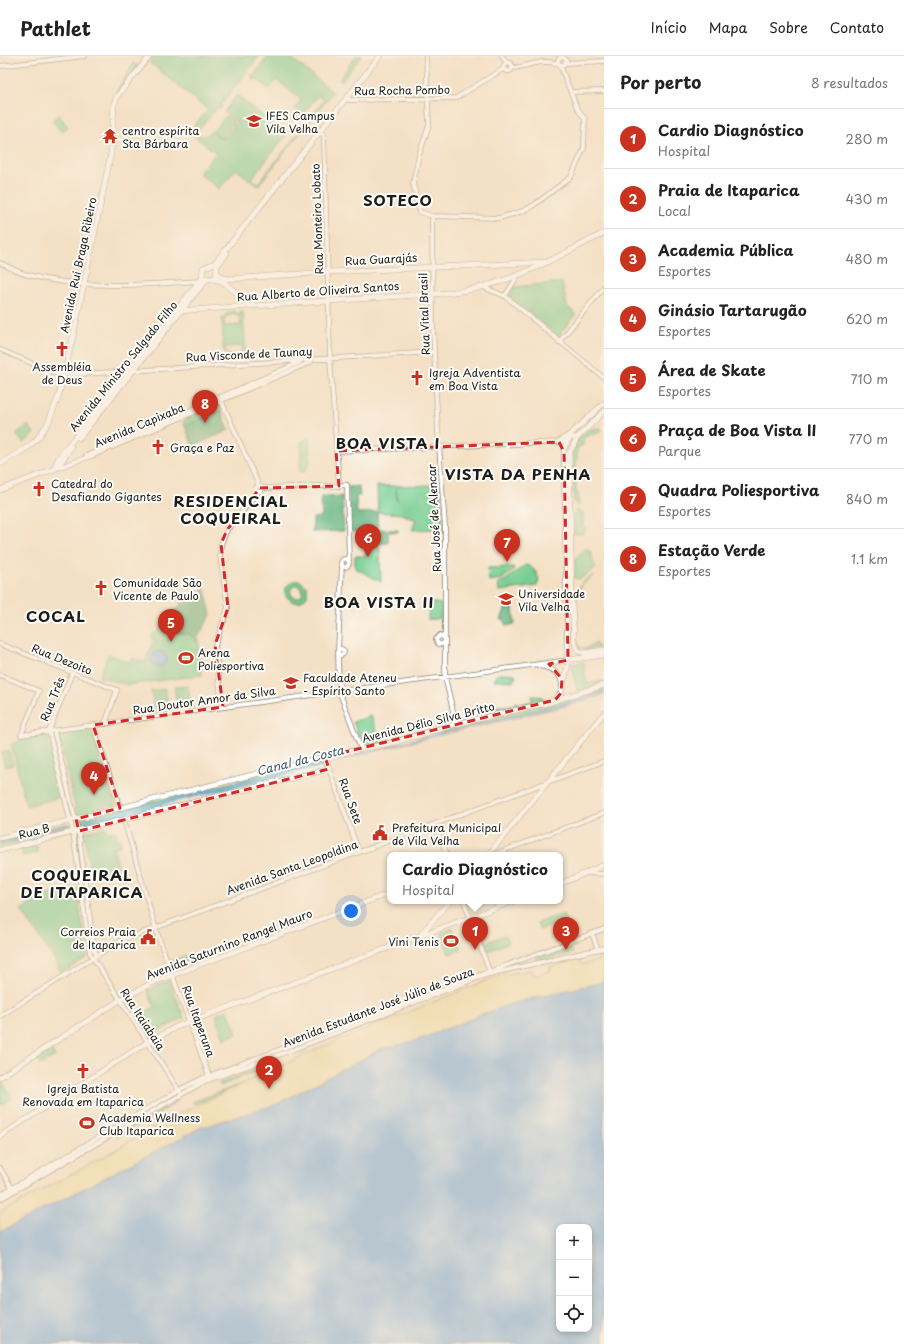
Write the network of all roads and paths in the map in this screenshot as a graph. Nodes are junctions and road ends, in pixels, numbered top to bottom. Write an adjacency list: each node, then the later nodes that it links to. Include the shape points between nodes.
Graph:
1 (84, 56): 10 (street)
2 (150, 56): 33 (main road, Avenida Rui Braga Ribeiro, via 114,104 112,149)
3 (380, 56): 16 (main road)
4 (384, 56): 16 (main road)
5 (426, 56): 15 (street)
6 (502, 56): 8 (street)
7 (604, 61): 9 (street)
8 (507, 63): 11 (street, via 511,64); 12 (street, via 503,65)
9 (561, 63): 11 (street, via 532,63); 14 (street)
10 (0, 66)
11 (512, 68): 12 (street, via 507,72)
12 (503, 69): 15 (street, Rua Rocha Pombo, via 456,98)
13 (604, 91): 14 (street)
14 (571, 92): 18 (street, via 577,108 585,119 584,148 571,176 534,205 499,218)
15 (427, 98): 16 (street, Rua Rocha Pombo); 18 (street, via 429,125 413,183 420,212)
16 (348, 99): 17 (main road)
17 (320, 134): 22 (main road, via 216,262); 25 (main road, via 218,264); 26 (street, Rua Monteiro Lobato, via 324,135)
18 (432, 216): 24 (street, Rua Vital Brasil)
19 (604, 233): 20 (main road)
20 (550, 262): 23 (main road, Rua Guarajás); 27 (main road)
21 (0, 263): 33 (street, via 27,275)
22 (211, 264): 25 (main road); 28 (main road, Avenida Ministro Salgado Filho, via 204,267)
23 (528, 264): 24 (main road, Rua Guarajás); 27 (main road)
24 (432, 267): 26 (main road, Rua Guarajás); 39 (street, Rua Vital Brasil)
25 (217, 271): 30 (main road, Avenida Ministro Salgado Filho); 31 (main road, via 222,278)
26 (328, 272): 31 (main road, Rua Guarajás); 41 (street, Rua Monteiro Lobato)
27 (529, 272): 29 (main road)
28 (203, 275): 30 (main road); 32 (main road, Avenida Ministro Salgado Filho)
29 (517, 277): 36 (main road); 37 (street)
30 (210, 279): 34 (main road, via 220,280); 43 (main road, Avenida Ministro Salgado Filho, via 204,281)
31 (230, 279): 34 (main road)
32 (200, 281): 33 (street); 43 (main road, Avenida Ministro Salgado Filho)
33 (83, 284): 55 (main road, Avenida Rui Braga Ribeiro)
34 (226, 285): 42 (main road)
35 (604, 287): 44 (street)
36 (485, 288): 38 (street); 39 (main road, Rua Alberto de Oliveira Santos)
37 (508, 290): 38 (street); 40 (street)
38 (500, 293): 40 (street)
39 (433, 294): 41 (main road, Rua Alberto de Oliveira Santos); 47 (street, Rua Vital Brasil)
40 (505, 296): 44 (street)
41 (329, 300): 42 (main road, Rua Alberto de Oliveira Santos); 48 (street, Rua Monteiro Lobato)
42 (253, 306): 43 (main road, Rua Alberto de Oliveira Santos)
43 (178, 311): 53 (main road, Avenida Ministro Salgado Filho)
44 (559, 342): 56 (street)
45 (1, 345): 46 (street)
46 (1, 351): 55 (street)
47 (434, 352): 48 (street, Rua Visconde de Taunay); 57 (street, Rua Vital Brasil)
48 (330, 358): 49 (street, Rua Visconde de Taunay); 66 (street, Rua Monteiro Lobato)
49 (315, 360): 51 (street, Rua Visconde de Taunay); 54 (street, Avenida Capixaba)
50 (288, 361): 51 (street, Rua Visconde de Taunay); 52 (street); 53 (street, Rua Visconde de Taunay)
51 (301, 361): 52 (street, Avenida Capixaba)
52 (289, 367): 54 (street, Avenida Capixaba)
53 (130, 371): 55 (street, Rua Visconde de Taunay); 69 (main road, Avenida Ministro Salgado Filho)
54 (279, 374): 58 (street, Avenida Capixaba)
55 (64, 376): 68 (main road, Avenida Rui Braga Ribeiro, via 44,431 28,447)
56 (604, 378)
57 (436, 387): 65 (street, Rua José de Alencar)
58 (220, 399): 69 (street, Avenida Capixaba, via 94,455); 71 (street)
59 (604, 403): 61 (main road)
60 (604, 411): 62 (main road)
61 (572, 433): 63 (main road); 64 (street)
62 (580, 434): 63 (street); 79 (main road, via 573,444 569,459)
63 (566, 441): 64 (street); 67 (main road)
64 (558, 442): 65 (street); 67 (street)
65 (439, 447): 66 (street); 80 (street, Rua José de Alencar, via 446,539)
66 (336, 451): 70 (street, Rua Monteiro Lobato)
67 (564, 452): 76 (main road)
68 (0, 464)
69 (55, 468): 72 (main road, Avenida Capixaba)
70 (338, 486): 71 (street); 73 (street, via 347,485)
71 (260, 487): 100 (street, via 256,488 258,492 227,530 221,544 220,556 228,608 215,645)
72 (0, 490)
73 (349, 550): 74 (street); 75 (street)
74 (342, 562): 75 (street, via 347,560); 77 (street); 78 (street)
75 (349, 563): 77 (street)
76 (566, 563): 79 (street); 86 (main road)
77 (345, 567): 78 (street)
78 (340, 574): 98 (street)
79 (572, 581): 87 (main road, via 574,640)
80 (445, 624): 81 (street, Rua José de Alencar); 82 (street, Rua José de Alencar)
81 (438, 637): 82 (street, via 442,636); 84 (street, via 436,641)
82 (445, 640): 84 (street); 88 (street, Rua José de Alencar)
83 (0, 644): 93 (street, Rua Dezoito)
84 (441, 645): 88 (street)
85 (604, 650): 87 (main road, via 584,653)
86 (569, 651): 87 (main road); 90 (main road); 91 (main road)
87 (578, 651): 90 (main road)
88 (446, 654): 95 (street, Rua José de Alencar)
89 (604, 655): 90 (main road, Rua Doutor Annor da Silva)
90 (576, 659): 91 (main road, Rua Doutor Annor da Silva)
91 (568, 660): 92 (street, Rua Doutor Annor da Silva); 97 (main road)
92 (537, 665): 95 (street, Rua Doutor Annor da Silva); 97 (street, via 558,673 562,679)
93 (72, 673): 102 (street, Rua Dezoito, via 117,690); 105 (street, Rua Três)
94 (0, 675): 105 (street, Rua Doutor Annor da Silva, via 39,691 21,735)
95 (444, 677): 98 (street, Rua Doutor Annor da Silva); 103 (street, Rua José de Alencar)
96 (604, 685): 99 (main road, Avenida Délio Silva Britto)
97 (562, 690): 99 (main road)
98 (339, 691): 100 (street, Rua Doutor Annor da Silva); 107 (street)
99 (552, 702): 103 (main road, Avenida Délio Silva Britto)
100 (222, 707): 102 (street, Rua Doutor Annor da Silva)
101 (604, 713): 110 (main road)
102 (105, 724): 104 (street, Rua Doutor Annor da Silva)
103 (456, 724): 107 (main road, Avenida Délio Silva Britto)
104 (93, 725): 106 (street, Rua Doutor Annor da Silva); 111 (street)
105 (49, 731): 106 (street, Rua Doutor Annor da Silva); 113 (street)
106 (54, 731): 113 (street)
107 (361, 749): 109 (main road, Avenida Délio Silva Britto)
108 (604, 761): 110 (street, Avenida Santa Leopoldina)
109 (327, 763): 111 (main road, Avenida Délio Silva Britto); 114 (main road, Avenida Délio Silva Britto); 119 (street, Rua Sete)
110 (548, 781): 115 (street, Avenida Santa Leopoldina); 121 (main road)
111 (120, 808): 113 (main road, Avenida Délio Silva Britto)
112 (604, 813): 122 (street)
113 (73, 820): 116 (street); 117 (main road, Avenida Délio Silva Britto)
114 (124, 820): 116 (main road, Avenida Délio Silva Britto); 133 (street, Rua Itaperuna)
115 (435, 824): 119 (street, Avenida Santa Leopoldina); 120 (street)
116 (75, 829): 118 (main road, Rua B); 132 (street)
117 (0, 838)
118 (0, 850)
119 (359, 852): 133 (street, Avenida Santa Leopoldina)
120 (446, 852)
121 (490, 852)
122 (500, 852)
123 (604, 865): 124 (main road)
124 (589, 873): 125 (street); 126 (main road)
125 (604, 874)
126 (563, 883)
127 (387, 894): 145 (main road, Avenida Saturnino Rangel Mauro)
128 (447, 904): 138 (main road)
129 (465, 904): 131 (street)
130 (506, 904): 131 (main road)
131 (470, 917): 138 (main road); 144 (street)
132 (88, 922): 135 (street); 136 (street)
133 (156, 927): 142 (street, Avenida Santa Leopoldina, via 120,941); 145 (street, Rua Itaperuna)
134 (604, 929): 137 (street)
135 (92, 934): 136 (street); 142 (street)
136 (87, 935): 142 (street, via 89,952)
137 (592, 935): 140 (street); 141 (street)
138 (419, 936): 148 (main road)
139 (604, 948): 140 (street, Avenida Estudante José Júlio de Souza)
140 (598, 950): 143 (street, Avenida Estudante José Júlio de Souza)
141 (537, 954): 143 (street, via 535,959); 144 (street)
142 (94, 956): 146 (street, Rua Itaiabaia); 147 (street, Avenida Santa Leopoldina)
143 (540, 963): 144 (street, Avenida Estudante José Júlio de Souza)
144 (490, 972): 150 (street, Avenida Estudante José Júlio de Souza); 152 (street, Avenida Estudante José Júlio de Souza)
145 (172, 974): 146 (main road, Avenida Saturnino Rangel Mauro); 148 (street, Rua Itaperuna)
146 (120, 1000): 149 (street, Rua Itaiabaia); 151 (main road, Avenida Saturnino Rangel Mauro)
147 (0, 1016)
148 (189, 1021): 149 (main road); 150 (street, Rua Itaperuna)
149 (147, 1042): 153 (street, Rua Itaiabaia); 154 (main road)
150 (209, 1076): 152 (street); 153 (street, Avenida Estudante José Júlio de Souza)
151 (0, 1077)
152 (205, 1082): 153 (street, Avenida Estudante José Júlio de Souza)
153 (180, 1092): 156 (street, Avenida Estudante José Júlio de Souza)
154 (0, 1136)
155 (0, 1168): 156 (street)
156 (13, 1189): 157 (street, Avenida Estudante José Júlio de Souza); 158 (street, Avenida Estudante José Júlio de Souza)
157 (0, 1195)
158 (0, 1199)

